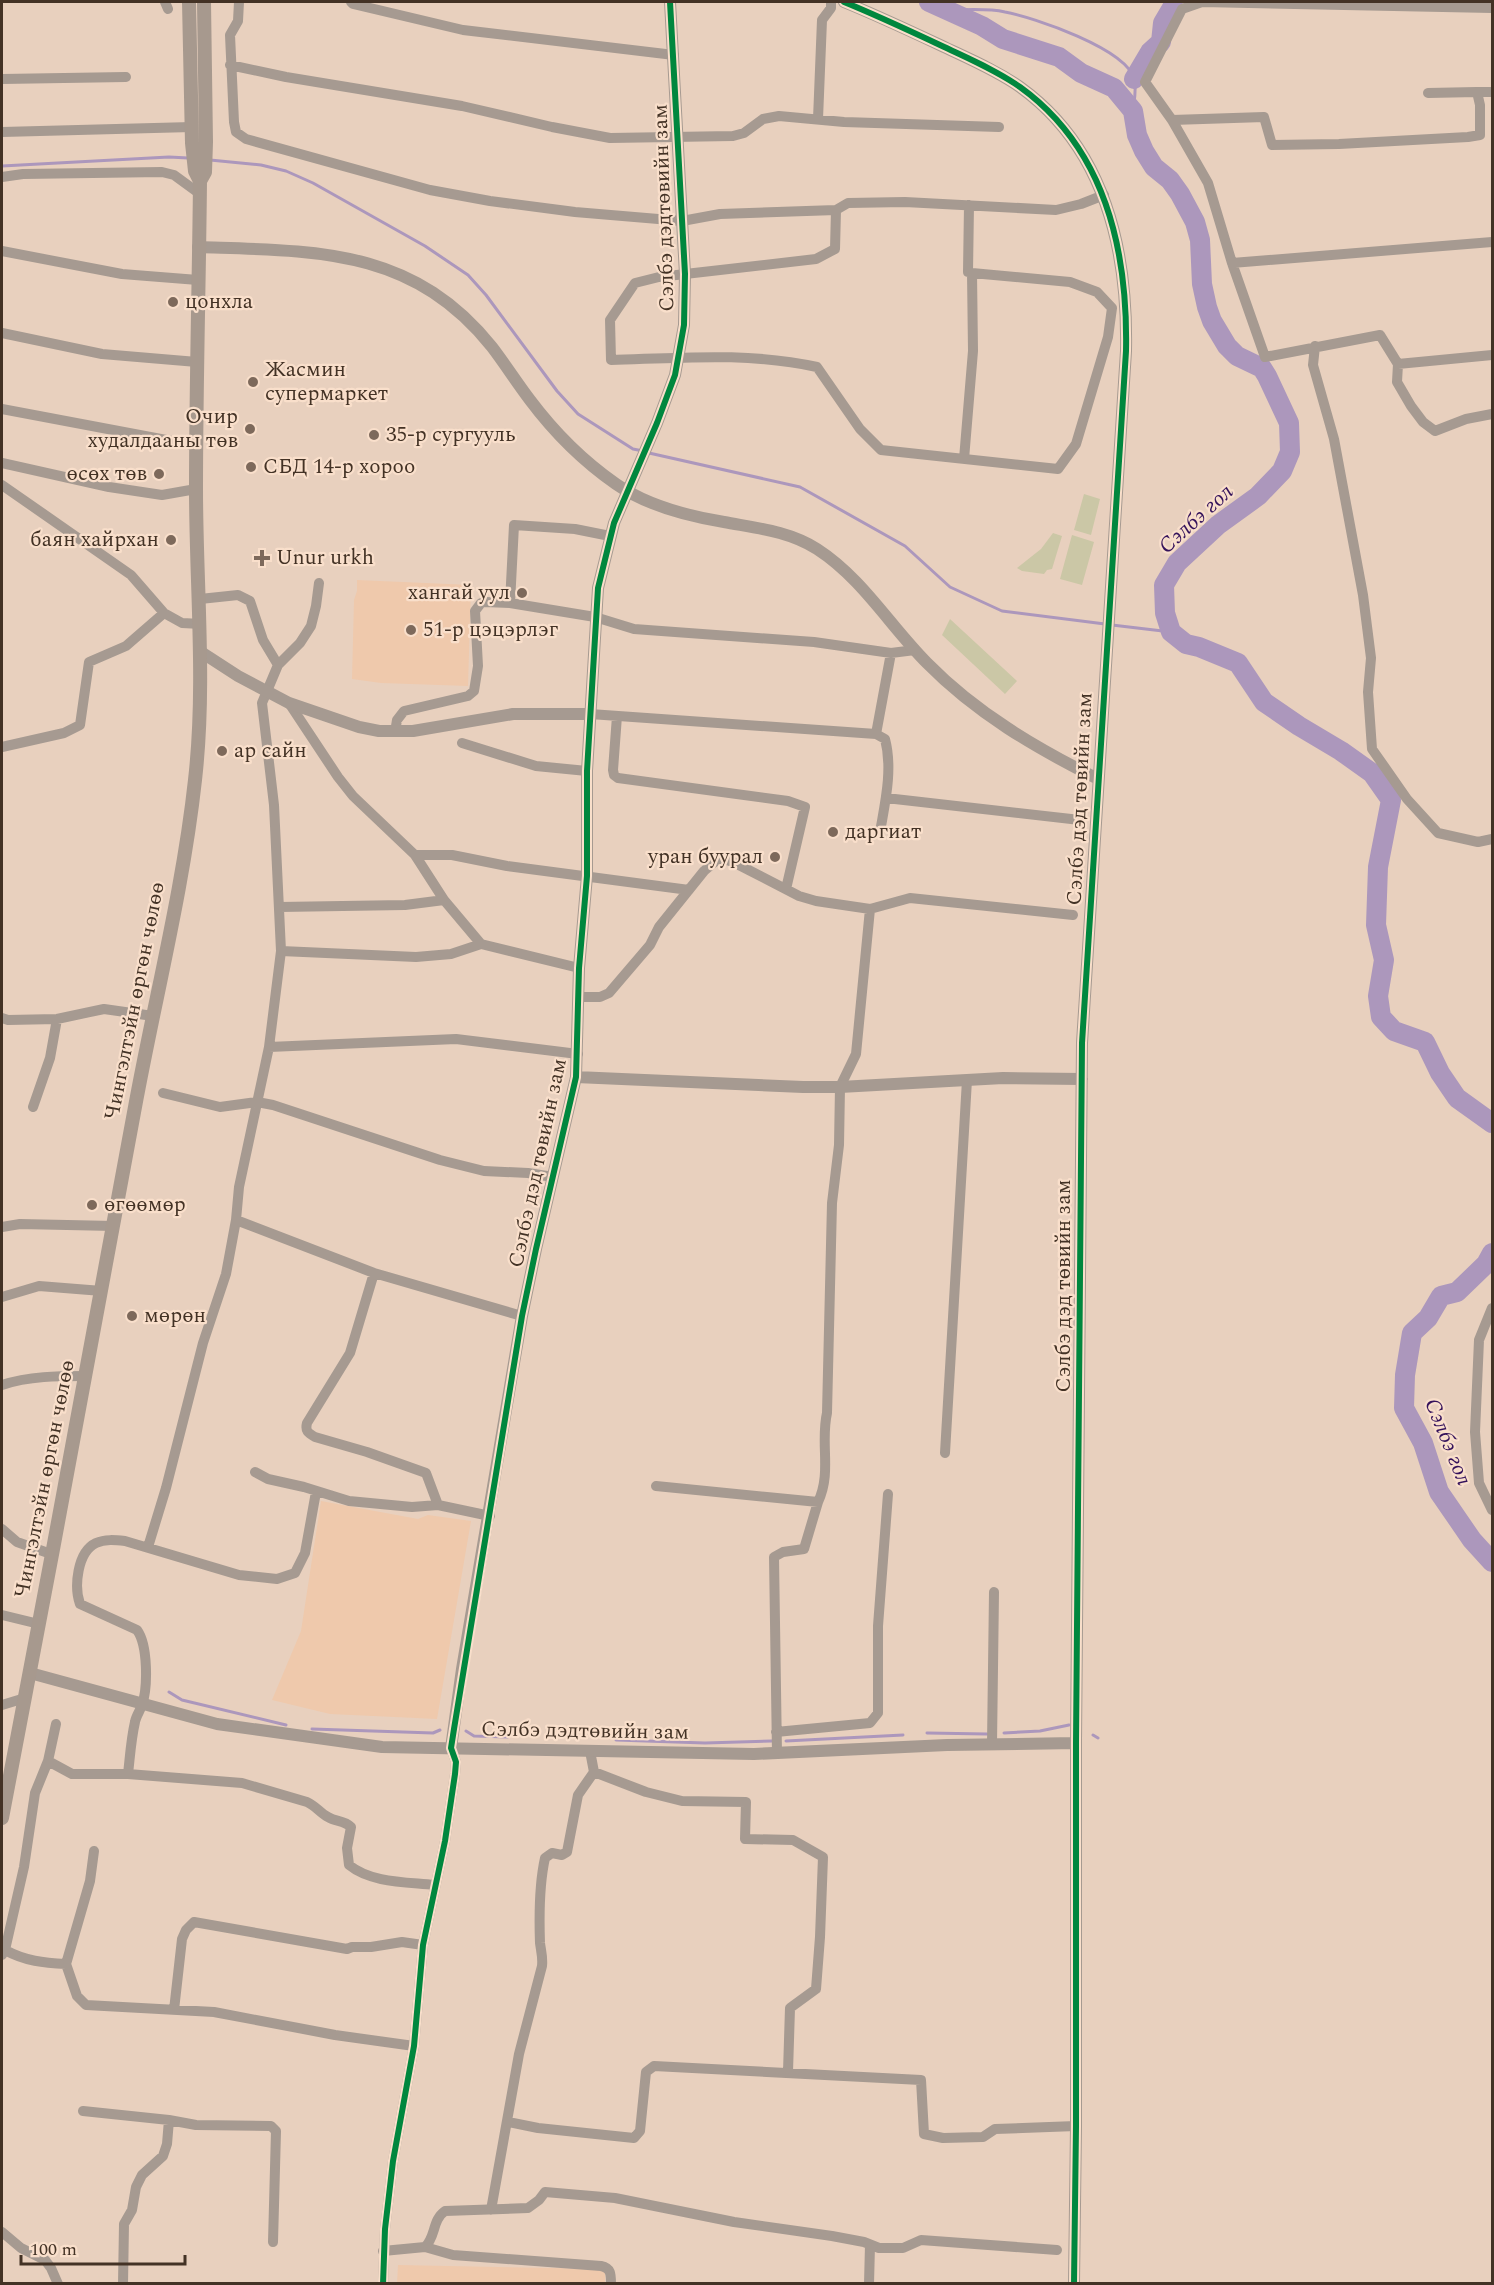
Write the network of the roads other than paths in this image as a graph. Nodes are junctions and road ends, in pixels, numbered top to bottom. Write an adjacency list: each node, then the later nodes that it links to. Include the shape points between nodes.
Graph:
1 (189, 2): 20 (main road, Чингэлтэйн өргөн чөлөө)
2 (204, 2): 25 (main road, Чингэлтэйн өргөн чөлөө, via 206,142)
3 (239, 2): 12 (street, via 238,21 230,35)
4 (351, 2): 11 (street, via 463,30)
5 (670, 2): 11 (street, Сэлбэ дэдтөвийн зам)
6 (831, 2): 18 (street, via 831,9 822,20)
7 (844, 2): 26 (street, Сэлбэ дэд төвийн зам, via 988,68 1021,88 1044,106 1072,138)
8 (1202, 2): 9 (street); 10 (street)
9 (1180, 5): 19 (street, via 1145,82)
10 (1492, 8)
11 (674, 55): 23 (street, Сэлбэ дэдтөвийн зам)
12 (230, 65): 23 (street, via 462,106 610,138); 29 (street, via 236,132 246,139 430,190 568,211)
13 (126, 77): 14 (street)
14 (2, 79)
15 (1477, 92): 16 (street); 17 (street); 19 (street, via 1480,135 1468,137 1272,144 1264,117)
16 (1492, 92)
17 (1428, 93)
18 (818, 119): 21 (street); 23 (street, via 773,116 736,136)
19 (1172, 120): 33 (street, via 1209,183)
20 (192, 127): 22 (street); 25 (main road, Чингэлтэйн өргөн чөлөө)
21 (999, 127)
22 (2, 132)
23 (678, 138): 29 (street, Сэлбэ дэдтөвийн зам)
24 (2, 177): 25 (street, via 162,172)
25 (200, 180): 31 (main road, Чингэлтэйн өргөн чөлөө)
26 (1104, 195): 27 (street, via 1056,210); 72 (street, Сэлбэ дэд төвийн зам, via 1123,272 1126,328)
27 (969, 205): 28 (street, via 848,203); 34 (street, via 968,272)
28 (836, 210): 29 (street, via 720,214); 35 (street, via 835,249 816,260)
29 (682, 221): 35 (street, Сэлбэ дэдтөвийн зам)
30 (1492, 242): 33 (street)
31 (198, 247): 36 (main road, Чингэлтэйн өргөн чөлөө); 51 (street, Сэлбэ дэд төвийн зам, via 289,250 345,257 386,268 420,285 473,326 565,441)
32 (2, 251): 36 (street, via 122,274)
33 (1232, 263): 38 (street, via 1265,357)
34 (972, 273): 46 (street, via 972,356); 46 (street, via 1070,282 1097,292 1112,308 1108,337 1076,444 1058,470)
35 (685, 274): 40 (street, Сэлбэ дэдтөвийн зам); 40 (street, via 635,283 610,320 611,360)
36 (198, 280): 41 (main road, Чингэлтэйн өргөн чөлөө)
37 (2, 333): 41 (street, via 102,354)
38 (1315, 346): 42 (street, via 1380,335); 76 (street, via 1313,365 1334,439 1363,595 1371,658 1368,692 1372,749 1407,800 1438,833 1478,842)
39 (1492, 355): 42 (street)
40 (679, 358): 46 (street, via 790,361 817,367 860,429 882,450); 48 (street, Сэлбэ дэдтөвийн зам)
41 (197, 362): 45 (main road, Чингэлтэйн өргөн чөлөө)
42 (1398, 364): 44 (street, via 1397,382 1423,422 1435,431)
43 (2, 409): 45 (street)
44 (1492, 414)
45 (198, 446): 49 (main road, Чингэлтэйн өргөн чөлөө)
46 (963, 459)
47 (2, 463): 49 (street, via 162,495)
48 (634, 477): 51 (street, Сэлбэ дэд төвийн зам)
49 (196, 489): 54 (main road, Чингэлтэйн өргөн чөлөө)
50 (3, 491): 56 (street, via 131,575)
51 (628, 491): 52 (street, Сэлбэ дэд төвийн зам); 59 (street, Сэлбэ дэд төвийн зам, via 688,515 774,531 815,547 856,581)
52 (610, 536): 55 (street, via 514,525); 57 (street, Сэлбэ дэд төвийн зам)
53 (319, 583): 62 (street, via 308,632)
54 (200, 599): 58 (main road, Чингэлтэйн өргөн чөлөө); 62 (street, via 238,595 250,601 263,640)
55 (510, 603): 57 (street); 67 (street, via 485,602 475,611 478,666 472,693 404,711)
56 (164, 613): 58 (street, via 182,623); 70 (street, via 126,646 89,662 80,725 64,733)
57 (596, 617): 61 (street, via 634,628); 65 (street, Сэлбэ дэд төвийн зам)
58 (201, 624): 60 (main road, Чингэлтэйн өргөн чөлөө)
59 (915, 650): 61 (street); 72 (street, Сэлбэ дэд төвийн зам, via 999,723)
60 (201, 652): 63 (street); 89 (main road, Чингэлтэйн өргөн чөлөө, via 200,727 191,811)
61 (891, 652): 68 (street)
62 (278, 665): 63 (street)
63 (266, 691): 64 (street); 82 (street, via 262,708 273,783)
64 (290, 703): 67 (street, via 359,727); 77 (street, via 353,796)
65 (590, 714): 66 (street); 67 (street, via 506,715); 71 (street, Сэлбэ дэд төвийн зам)
66 (617, 716): 68 (street); 79 (street, via 613,770 618,778 788,801 805,807)
67 (395, 732)
68 (876, 734): 73 (street, via 885,739 888,750)
69 (462, 743): 71 (street, via 536,766)
70 (2, 747)
71 (587, 771): 78 (street, Сэлбэ дэд төвийн зам)
72 (1098, 779): 95 (street, Сэлбэ дэд төвийн зам)
73 (886, 798): 74 (street); 75 (street)
74 (1080, 820)
75 (880, 832)
76 (1492, 840)
77 (415, 855): 78 (street, via 452,855); 81 (street)
78 (587, 876): 80 (street); 87 (street, Сэлбэ дэд төвийн зам)
79 (786, 889): 80 (street, via 723,859 704,871); 83 (street, via 816,901)
80 (689, 890): 88 (street, via 609,993)
81 (444, 900): 82 (street); 85 (street)
82 (280, 907): 86 (street)
83 (870, 909): 84 (street, via 910,898); 97 (street, via 856,1054)
84 (1073, 915)
85 (481, 944): 86 (street, via 451,954 416,957); 87 (street)
86 (281, 951): 92 (street)
87 (579, 968): 88 (street, Сэлбэ дэд төвийн зам)
88 (579, 997): 93 (street, Сэлбэ дэд төвийн зам)
89 (153, 1016): 91 (street, via 104,1009); 103 (main road, Чингэлтэйн өргөн чөлөө)
90 (2, 1018): 91 (street)
91 (57, 1019): 100 (street, via 50,1058)
92 (269, 1047): 93 (street, via 456,1039); 99 (street)
93 (578, 1054): 94 (street, Сэлбэ дэд төвийн зам)
94 (576, 1077): 97 (street, Сэлбэ дэд төвийн зам); 101 (street, Сэлбэ дэд төвийн зам)
95 (1082, 1079): 96 (street, Сэлбэ дэд төвийн зам); 133 (street, Сэлбэ дэд төвийн зам)
96 (967, 1080): 97 (street, Сэлбэ дэд төвийн зам); 112 (street)
97 (840, 1087): 117 (street, via 832,1203 826,1469 824,1490)
98 (163, 1093): 99 (street, via 219,1107)
99 (257, 1102): 101 (street, via 440,1160 484,1171); 102 (street)
100 (33, 1107)
101 (553, 1177): 109 (street, Сэлбэ дэд төвийн зам)
102 (236, 1220): 105 (street); 122 (street, via 226,1274 203,1343)
103 (114, 1226): 104 (street); 106 (main road, Чингэлтэйн өргөн чөлөө)
104 (2, 1227)
105 (374, 1273): 109 (street); 118 (street, via 350,1353 305,1428 315,1437 426,1473)
106 (102, 1291): 107 (street, via 39,1286); 110 (main road, Чингэлтэйн өргөн чөлөө)
107 (2, 1297)
108 (1492, 1308): 119 (street, via 1479,1340 1475,1432 1479,1483)
109 (522, 1317): 120 (street, Сэлбэ дэд төвийн зам)
110 (86, 1376): 111 (street, via 50,1376); 123 (main road, Чингэлтэйн өргөн чөлөө)
111 (2, 1385)
112 (945, 1453)
113 (255, 1472): 115 (street)
114 (656, 1486): 117 (street)
115 (316, 1492): 118 (street, via 365,1503); 122 (street, via 305,1553 295,1573 277,1579 239,1575)
116 (888, 1494): 132 (street, via 878,1626 878,1713 870,1723)
117 (818, 1502): 132 (street, via 804,1549 774,1557)
118 (438, 1505): 120 (street)
119 (1492, 1510)
120 (490, 1516): 135 (street, Сэлбэ дэд төвийн зам)
121 (2, 1529): 123 (street, via 17,1542)
122 (148, 1547): 129 (street, via 109,1540 89,1547 82,1559 77,1595 80,1604 129,1625 141,1637 146,1680)
123 (51, 1554): 126 (main road, Чингэлтэйн өргөн чөлөө)
124 (994, 1593): 134 (street)
125 (2, 1615): 126 (street)
126 (39, 1624): 127 (main road, Чингэлтэйн өргөн чөлөө)
127 (30, 1673): 128 (main road, Чингэлтэйн өргөн чөлөө); 129 (street, Сэлбэ дэдтөвийн зам)
128 (25, 1698): 130 (street); 139 (main road, Чингэлтэйн өргөн чөлөө)
129 (142, 1703): 135 (street, Сэлбэ дэдтөвийн зам, via 217,1724 294,1736 382,1747); 141 (street, via 135,1720)
130 (2, 1705)
131 (56, 1724): 138 (street)
132 (776, 1732): 137 (street)
133 (1076, 1743): 134 (street, Сэлбэ дэдтөвийн зам); 154 (street, Сэлбэ дэд төвийн зам)
134 (992, 1744): 137 (street, Сэлбэ дэдтөвийн зам)
135 (451, 1748): 136 (street, Сэлбэ дэдтөвийн зам); 144 (street, via 455,1774)
136 (590, 1751): 137 (street, Сэлбэ дэдтөвийн зам); 140 (street)
137 (777, 1754)
138 (48, 1761): 141 (street, via 72,1774); 146 (street, via 35,1793 24,1867)
139 (6, 1767): 142 (main road, Чингэлтэйн өргөн чөлөө)
140 (594, 1772): 150 (street, via 682,1801 746,1802 745,1839 793,1840 823,1857 816,1989 790,2008); 153 (street, via 578,1795 567,1852 545,1858 540,1918 542,1966 523,2036)
141 (128, 1774): 144 (street, via 242,1783 307,1802 327,1817 345,1821 351,1827 349,1865 358,1873)
142 (2, 1818)
143 (94, 1851): 147 (street, via 90,1881)
144 (434, 1885): 145 (street)
145 (423, 1945): 148 (street, via 402,1942 347,1949 194,1922 182,1939); 149 (street)
146 (3, 1953): 147 (street, via 35,1962)
147 (66, 1964): 148 (street, via 76,1996 86,2005)
148 (174, 2010): 149 (street, via 214,2012)
149 (414, 2046): 161 (street, via 393,2161)
150 (789, 2072): 153 (street, via 654,2066 646,2072 640,2131 634,2138); 154 (street, via 921,2080 924,2134 943,2138 983,2137 995,2129)
151 (83, 2111): 152 (street)
152 (169, 2120): 157 (street, via 196,2125 271,2126 276,2131); 163 (street, via 163,2156 142,2175 124,2224)
153 (508, 2122): 155 (street)
154 (1076, 2126): 167 (street, Сэлбэ дэд төвийн зам)
155 (491, 2210): 158 (street, via 528,2208 545,2192 615,2199); 159 (street, via 445,2211 437,2219)
156 (2, 2232): 162 (street, via 21,2248 45,2260)
157 (273, 2242)
158 (870, 2246): 160 (street, via 903,2248 921,2240); 166 (street)
159 (425, 2247): 161 (street); 165 (street, via 453,2255 601,2265 610,2271)
160 (1057, 2250)
161 (383, 2251): 164 (street)
162 (58, 2283)
163 (123, 2283)
164 (383, 2283)
165 (611, 2283)
166 (869, 2283)
167 (1074, 2283)

